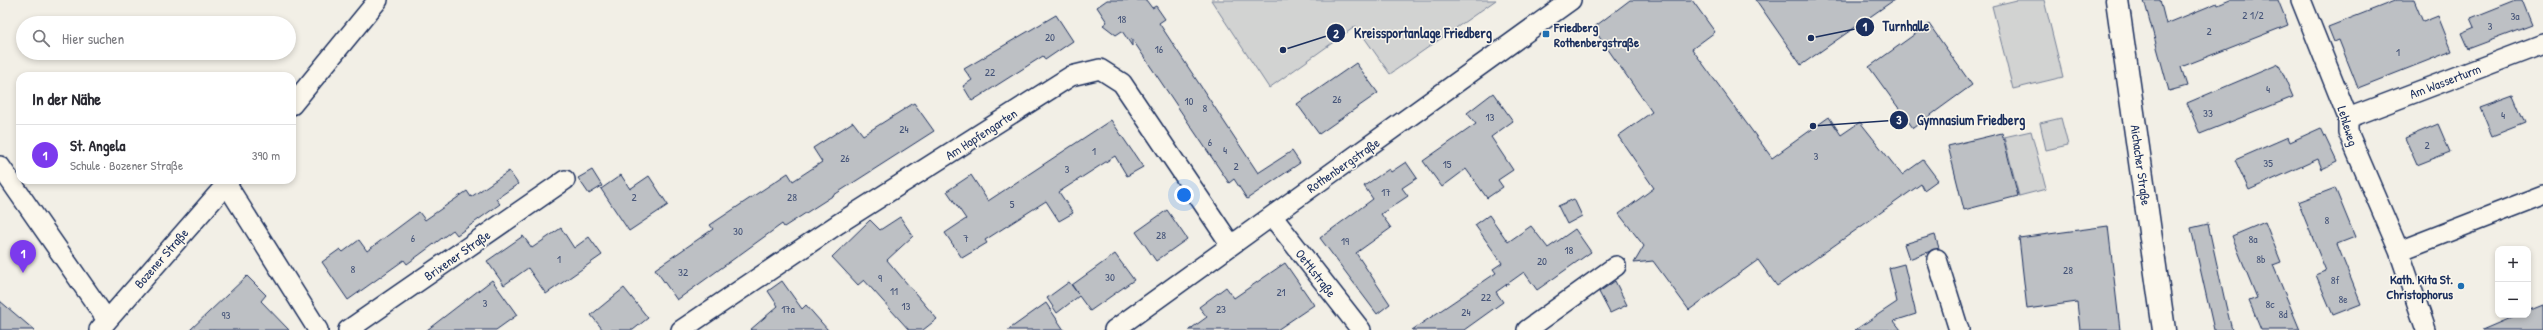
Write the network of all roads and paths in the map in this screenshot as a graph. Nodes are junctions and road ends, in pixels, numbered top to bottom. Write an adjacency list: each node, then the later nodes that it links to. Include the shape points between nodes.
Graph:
1 (378, 0): 6 (street)
2 (1572, 0): 13 (street, Rothenbergstraße)
3 (2117, 0): 26 (main road, Aichacher Straße)
4 (2301, 0): 7 (street, Lehleweg)
5 (2543, 44): 7 (street, Am Wasserturm)
6 (296, 100)
7 (2348, 118): 15 (street, Lehleweg, via 2348,132)
8 (0, 166): 18 (street, Bozener Straße)
9 (565, 180): 20 (street, Brixener Straße)
10 (227, 184): 18 (street, Bozener Straße)
11 (230, 184): 19 (street, Bozener Straße)
12 (2543, 195): 15 (street)
13 (1272, 216): 14 (street, Rothenbergstraße); 23 (street, Oettlstraße)
14 (1231, 245): 21 (street, Am Hopfengarten, via 1122,83 1100,69 1071,76 838,224); 22 (street, Rothenbergstraße)
15 (2399, 251): 27 (street, Lehleweg)
16 (1937, 259): 25 (street)
17 (1616, 266): 24 (street)
18 (103, 325)
19 (318, 330)
20 (348, 330)
21 (681, 330)
22 (1114, 330)
23 (1361, 330)
24 (1527, 330)
25 (1958, 330)
26 (2164, 330)
27 (2426, 330)

